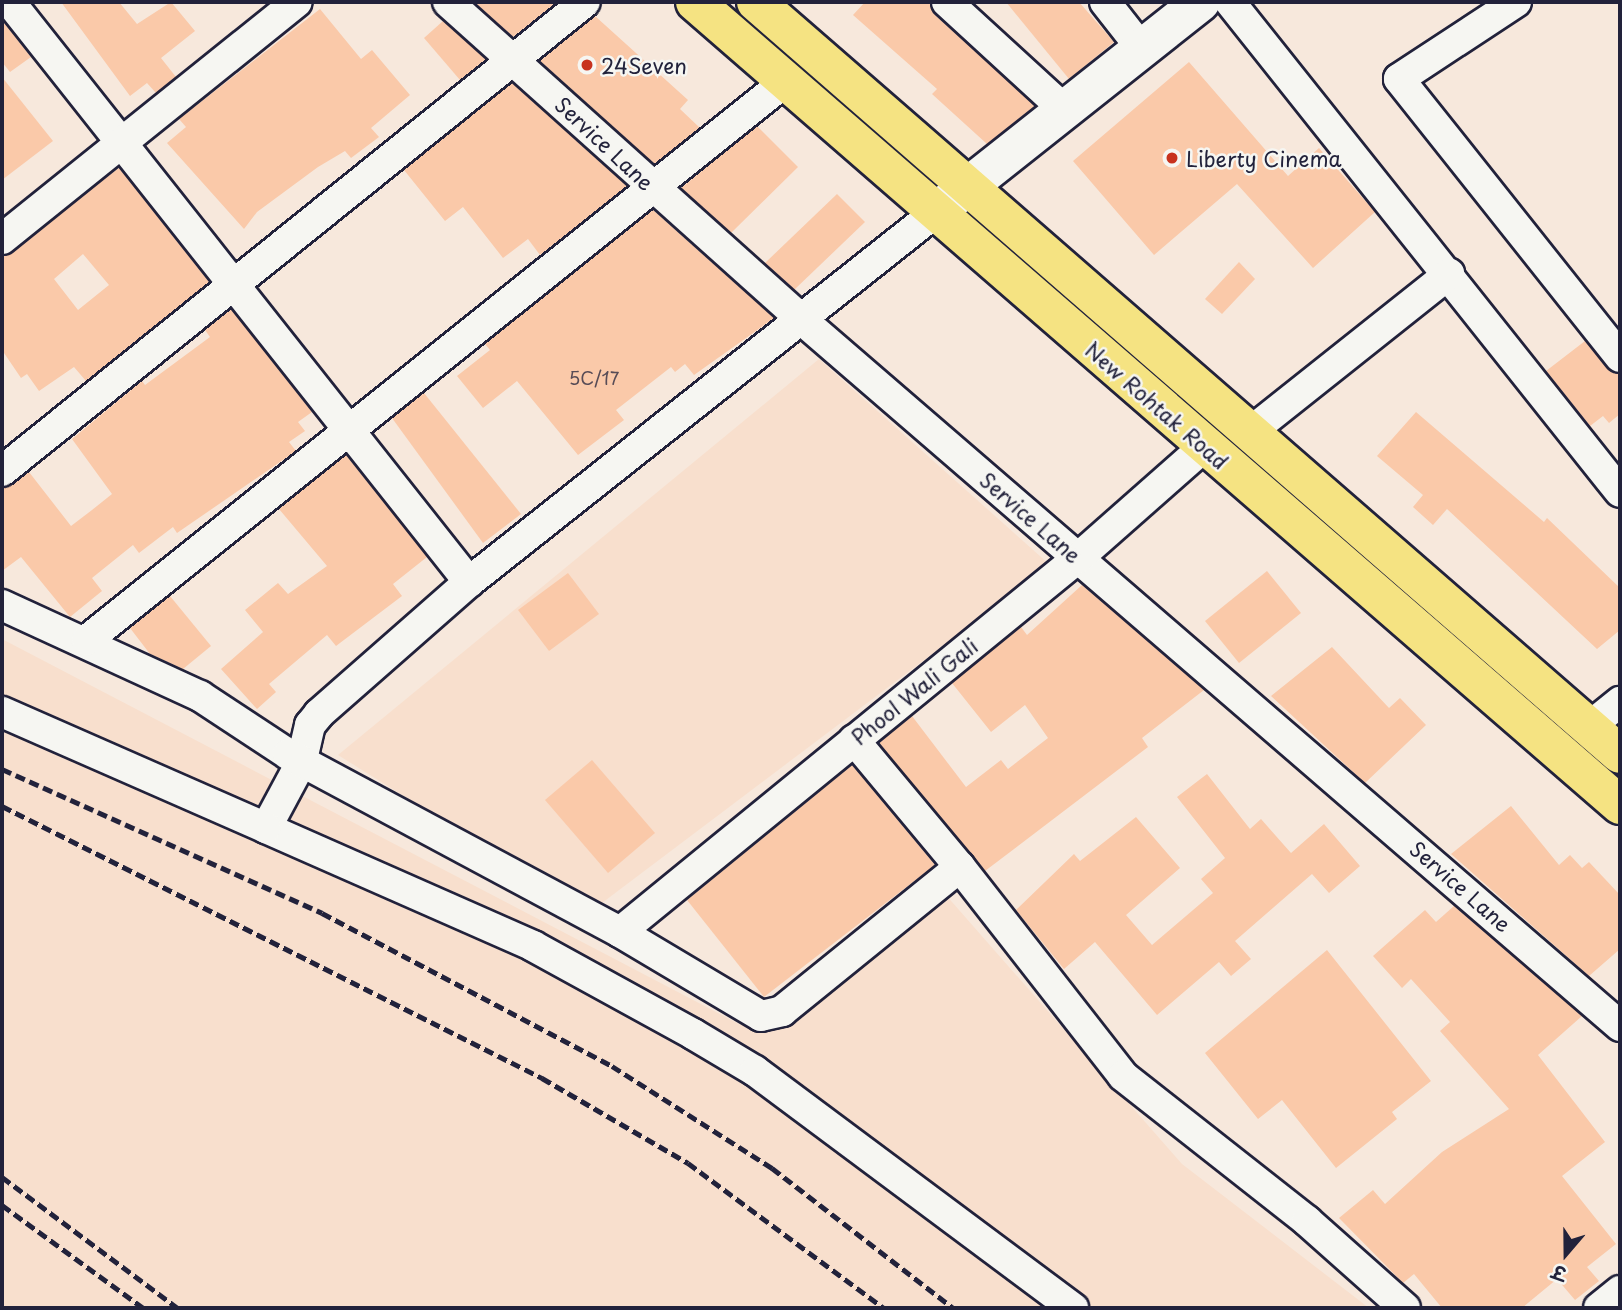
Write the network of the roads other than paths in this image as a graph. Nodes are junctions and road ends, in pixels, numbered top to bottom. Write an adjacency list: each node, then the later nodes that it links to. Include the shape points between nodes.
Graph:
1 (10, 2): 16 (street)
2 (297, 2): 16 (street)
3 (448, 2): 13 (street, Service Lane)
4 (585, 2): 13 (street)
5 (695, 2): 14 (main road, New Rohtak Road)
6 (756, 2): 17 (main road, New Rohtak Road)
7 (947, 2): 15 (street)
8 (1105, 2): 12 (street)
9 (1201, 2): 12 (street)
10 (1230, 2): 21 (street)
11 (1516, 2): 24 (street, via 1399,79)
12 (1142, 49): 15 (street)
13 (514, 58): 18 (street, Service Lane); 22 (street)
14 (786, 81): 18 (street); 19 (main road, New Rohtak Road)
15 (1065, 110): 17 (street)
16 (124, 145): 20 (street); 22 (street)
17 (968, 186): 19 (street); 26 (main road, New Rohtak Road)
18 (653, 188): 23 (street, Service Lane); 25 (street)
19 (936, 212): 23 (street); 27 (main road, New Rohtak Road)
20 (2, 239)
21 (1449, 274): 26 (street); 29 (street)
22 (233, 281): 25 (street); 28 (street)
23 (801, 318): 30 (street, Service Lane); 31 (street)
24 (1620, 357)
25 (349, 429): 31 (street); 33 (street)
26 (1249, 433): 36 (main road, New Rohtak Road)
27 (1205, 446): 30 (street, Phool Wali Gali); 40 (main road, New Rohtak Road)
28 (2, 471)
29 (1620, 492)
30 (1078, 558): 37 (street, Phool Wali Gali); 44 (street, Service Lane)
31 (469, 582): 39 (street, via 319,714 310,725)
32 (2, 604): 33 (street)
33 (87, 640): 39 (street, via 200,696)
34 (1620, 702): 36 (street)
35 (2, 712): 41 (street)
36 (1589, 727): 38 (main road, New Rohtak Road)
37 (854, 740): 42 (street); 43 (street, Phool Wali Gali)
38 (1620, 754)
39 (302, 761): 41 (street); 43 (street)
40 (1620, 805)
41 (266, 828): 46 (street, via 533,946 703,1041 755,1072)
42 (960, 867): 43 (street, via 773,1016 745,1008); 47 (street, via 1123,1076 1307,1221)
43 (620, 932)
44 (1620, 1026)
45 (1620, 1291): 48 (street)
46 (1073, 1308)
47 (1405, 1308)
48 (1600, 1308)

